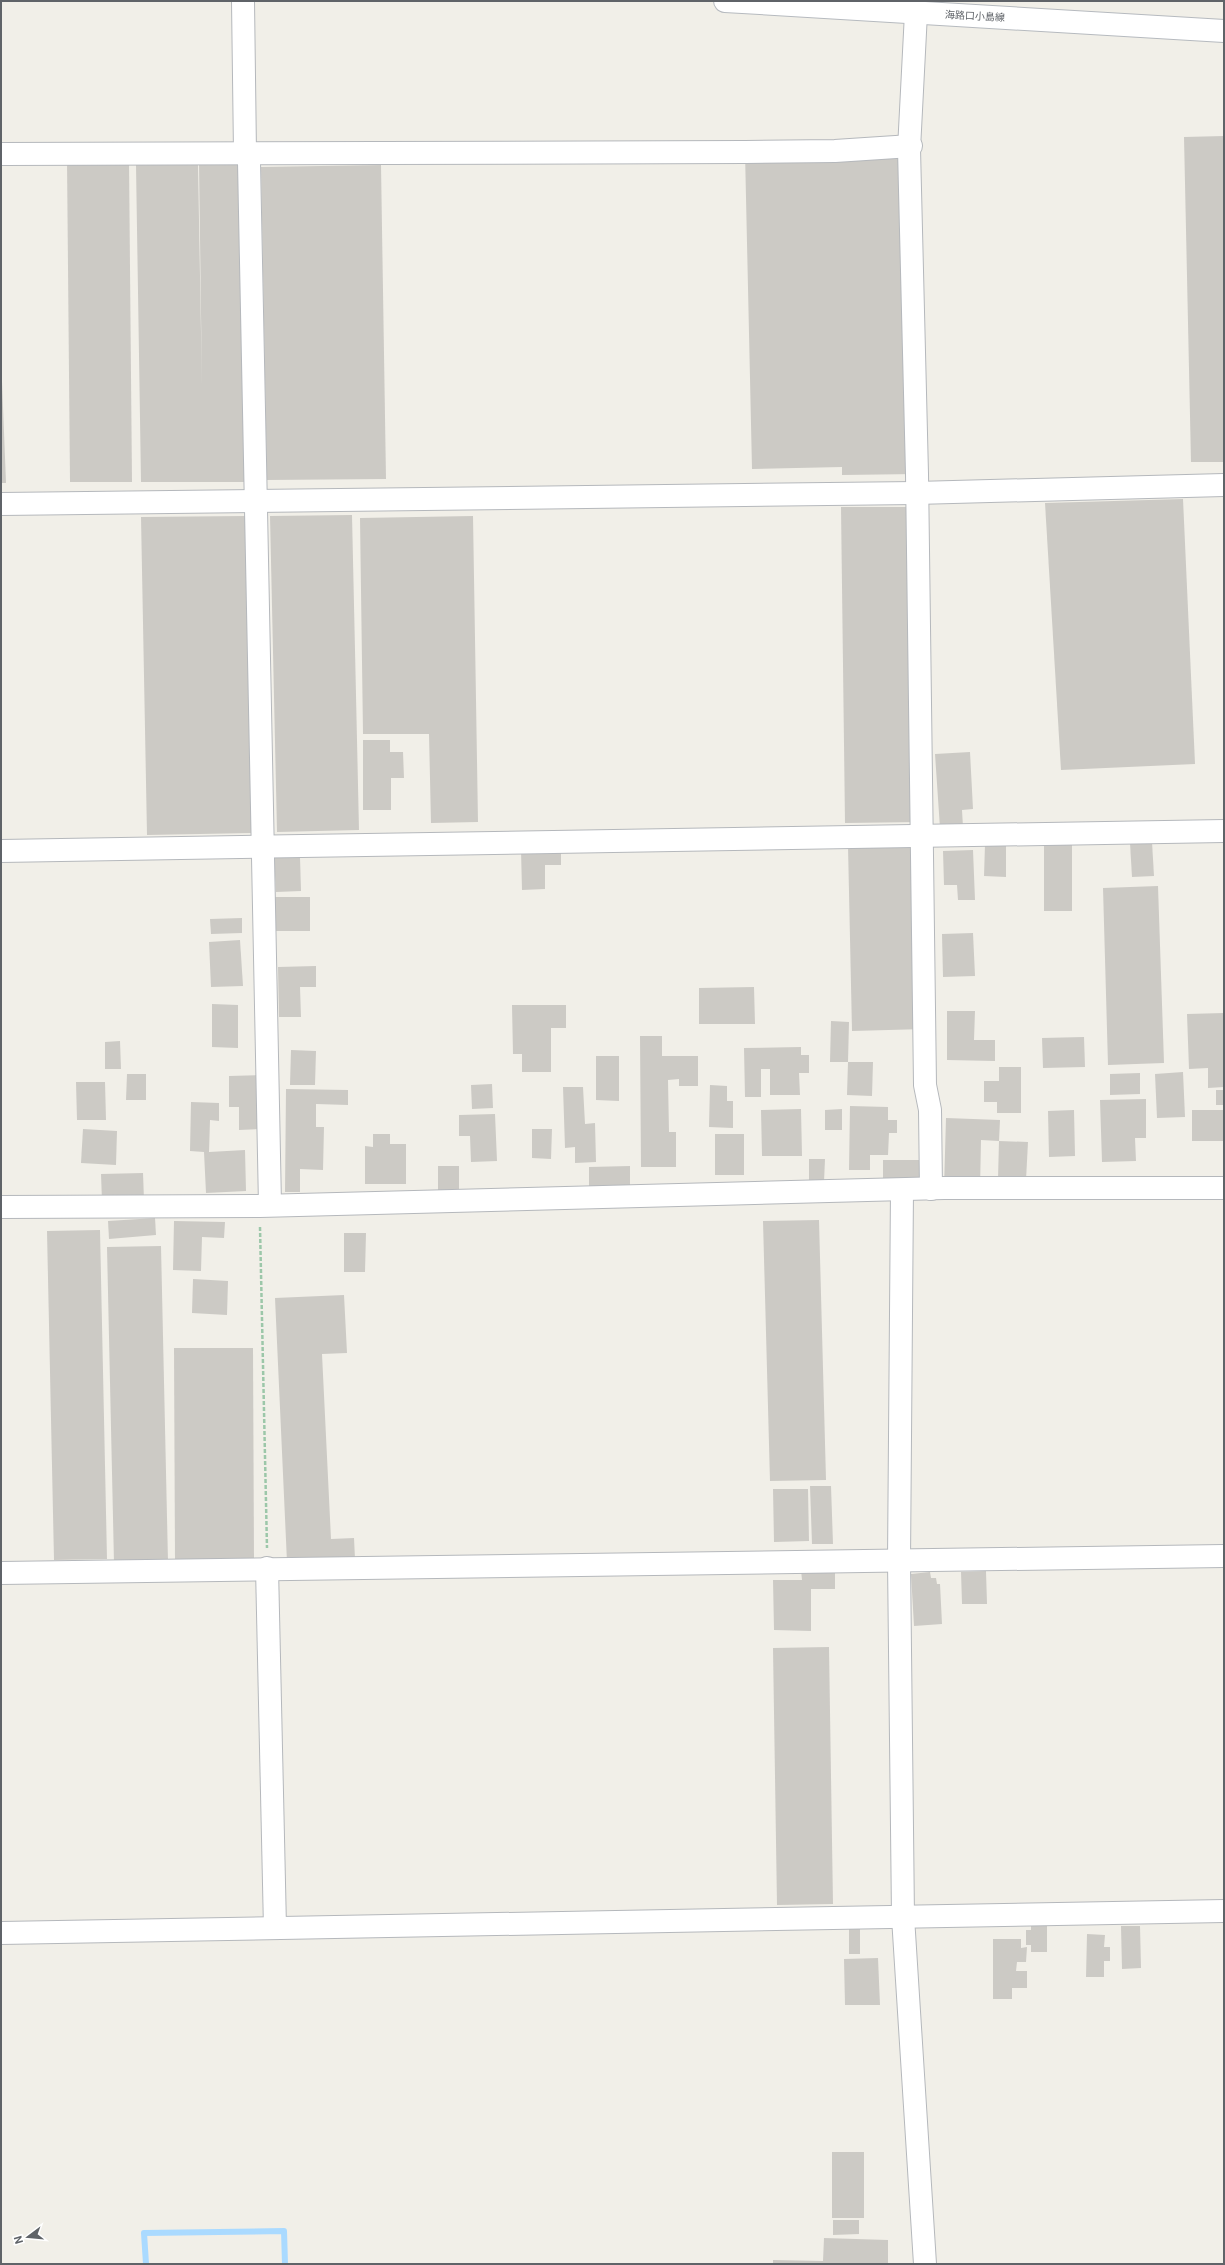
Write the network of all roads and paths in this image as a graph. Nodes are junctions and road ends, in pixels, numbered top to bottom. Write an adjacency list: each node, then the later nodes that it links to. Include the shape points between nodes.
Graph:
1 (243, 1): 6 (street)
2 (725, 1): 3 (street, 海路口小島線)
3 (916, 13): 4 (street, 海路口小島線); 5 (street)
4 (1224, 31)
5 (911, 146): 6 (street, via 835,151 745,152); 9 (street)
6 (244, 153): 7 (street); 10 (street, via 249,162)
7 (1, 154)
8 (1224, 485): 9 (street)
9 (916, 493): 10 (street); 13 (street)
10 (256, 500): 11 (street); 14 (street)
11 (1, 504)
12 (1224, 831): 13 (street)
13 (921, 838): 14 (street); 17 (street, via 925,1085 930,1110)
14 (264, 848): 15 (street); 19 (street)
15 (1, 851)
16 (1224, 1188): 17 (street)
17 (931, 1189): 18 (street)
18 (902, 1190): 19 (street); 22 (street)
19 (265, 1206): 20 (street); 23 (path)
20 (1, 1207)
21 (1224, 1556): 22 (street)
22 (899, 1561): 23 (street); 26 (street)
23 (267, 1568): 24 (street); 27 (street)
24 (1, 1573)
25 (1224, 1911): 26 (street)
26 (903, 1917): 27 (street); 29 (street)
27 (275, 1928): 28 (street)
28 (1, 1933)
29 (925, 2264)

